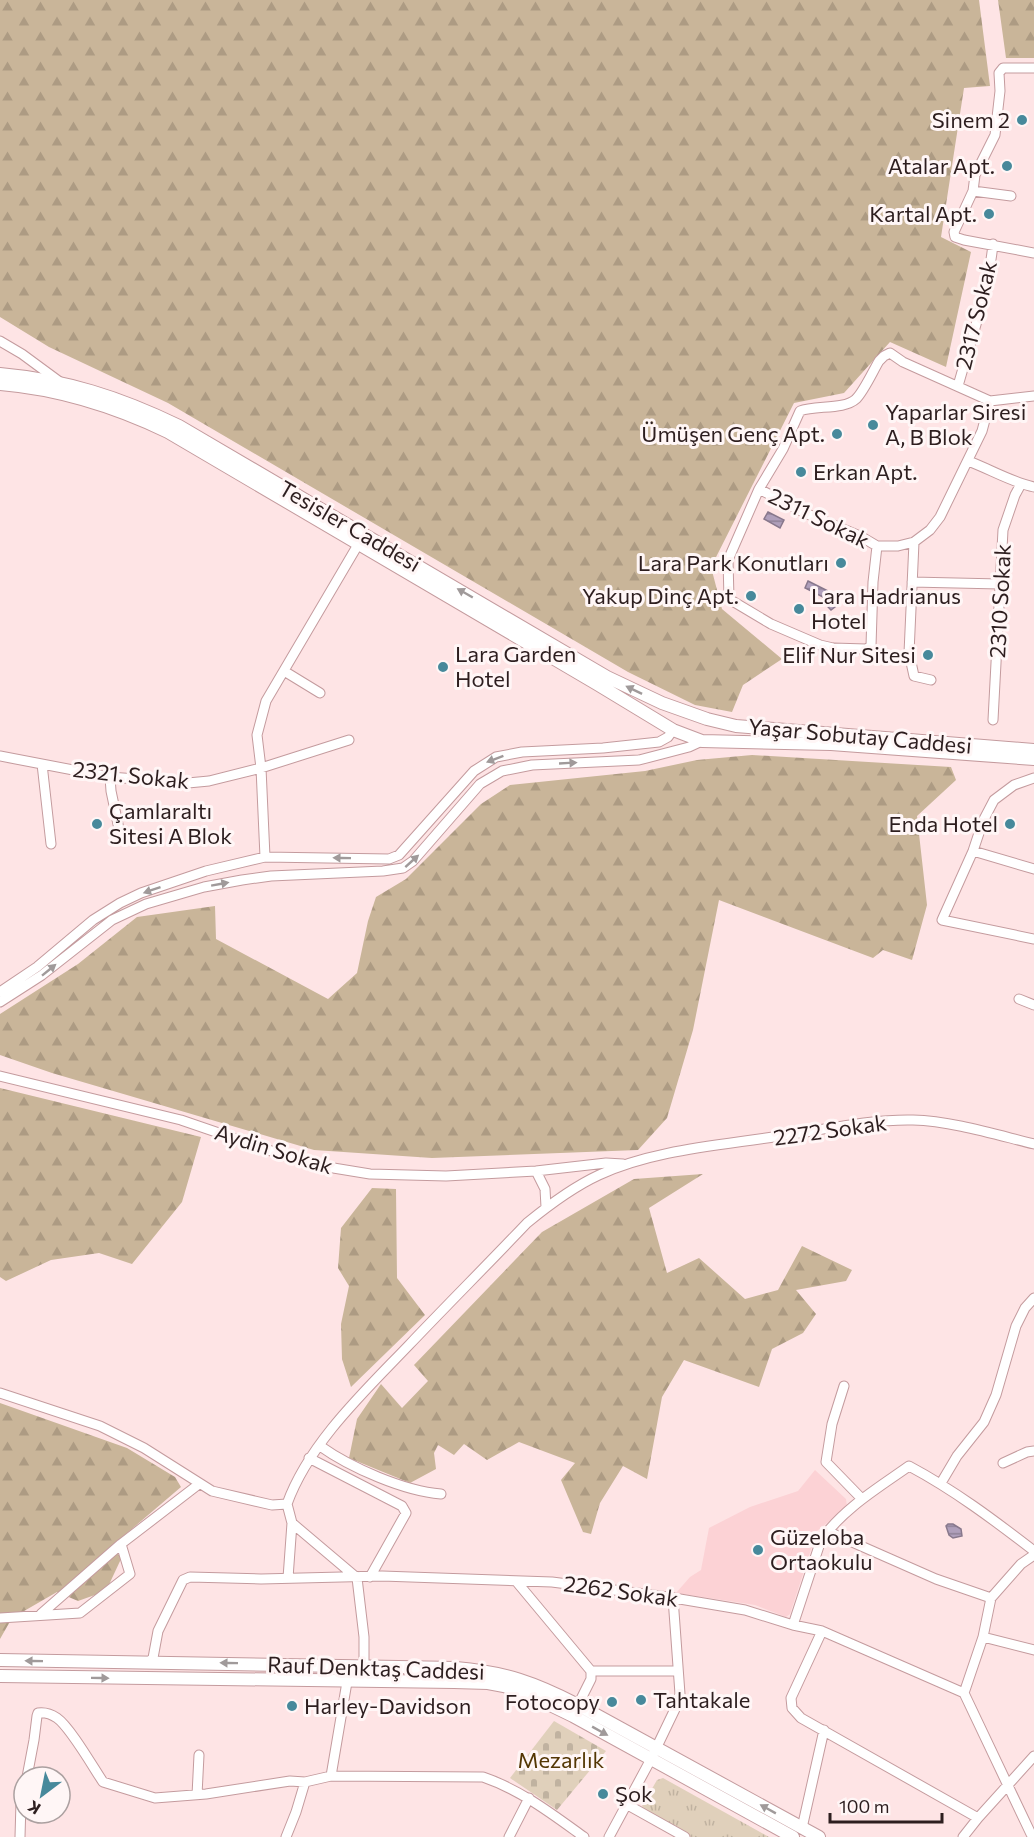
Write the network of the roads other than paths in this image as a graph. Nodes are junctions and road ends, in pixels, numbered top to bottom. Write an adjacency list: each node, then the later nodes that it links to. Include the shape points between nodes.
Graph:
1 (1034, 68): 2 (street, via 1003,68 999,73 995,135 975,175)
2 (973, 191): 3 (street); 4 (street, via 954,232 956,237)
3 (1011, 196)
4 (993, 244): 5 (street); 10 (street, 2317 Sokak, via 978,321)
5 (1034, 253)
6 (0, 341): 8 (street)
7 (0, 374): 8 (main road, Tesisler Caddesi)
8 (60, 382): 25 (main road, Tesisler Caddesi, one-way to 8, via 607,677 179,426 116,398)
9 (0, 384): 18 (main road, via 81,398 139,418 205,452)
10 (958, 386): 12 (street); 16 (street, via 890,353 884,356 856,399 844,405 800,411)
11 (1034, 396): 12 (street)
12 (990, 401): 13 (street)
13 (968, 461): 14 (street); 17 (street, via 940,517)
14 (1021, 484): 15 (street); 21 (street, 2310 Sokak, via 1003,530)
15 (1034, 487)
16 (759, 489): 19 (street, 2311 Sokak); 19 (street, via 728,560 729,599 771,624 833,648 871,646)
17 (914, 542): 19 (street, 2311 Sokak); 20 (street)
18 (359, 543): 22 (street); 28 (main road)
19 (877, 546)
20 (912, 582): 21 (street); 23 (street, via 909,653 914,676)
21 (1000, 584): 27 (street, 2310 Sokak)
22 (284, 671): 24 (street); 35 (street, via 266,701 257,735)
23 (931, 680)
24 (320, 693)
25 (688, 713): 26 (main road, Yaşar Sobutay Caddesi); 28 (main road, via 681,715)
26 (707, 719): 30 (main road, via 709,729); 31 (main road, Yaşar Sobutay Caddesi, via 736,726)
27 (993, 720)
28 (672, 730): 30 (main road); 41 (street, one-way to 41, via 668,738 659,742 496,757 474,771 399,855 389,859)
29 (349, 740): 35 (street, 2321. Sokak)
30 (702, 741): 33 (main road, via 831,744); 46 (street, one-way to 30, via 42,975 112,920 146,904 204,887 271,876 403,868 480,784 502,771 532,765 639,760)
31 (1034, 750)
32 (0, 756): 34 (street, 2321. Sokak)
33 (1034, 759)
34 (42, 764): 36 (street, 2321. Sokak); 39 (street)
35 (261, 768): 36 (street, 2321. Sokak, via 188,783); 41 (street)
36 (110, 777): 38 (street)
37 (1034, 778): 40 (street, via 1014,785 994,800)
38 (119, 829)
39 (51, 844)
40 (972, 851): 42 (street); 43 (street, via 942,920)
41 (265, 857): 44 (street, one-way to 44, via 206,871 120,903)
42 (1034, 868)
43 (1034, 939)
44 (0, 992)
45 (1019, 999): 47 (street)
46 (0, 1002)
47 (1034, 1005)
48 (0, 1076): 51 (street, Aydin Sokak, via 181,1120 309,1164 370,1174 446,1176)
49 (1034, 1144): 50 (street, 2272 Sokak, via 925,1121 873,1122)
50 (625, 1164): 51 (street, Aydin Sokak); 52 (street)
51 (536, 1171): 52 (street, via 545,1189)
52 (546, 1207): 56 (street, via 346,1410)
53 (1034, 1299): 60 (street, via 1016,1326 984,1422)
54 (844, 1386): 63 (street, via 826,1462)
55 (0, 1393): 61 (street, via 100,1426 144,1448)
56 (320, 1446): 58 (street); 62 (street, via 340,1460 399,1484)
57 (1034, 1451): 59 (street)
58 (309, 1458): 64 (street); 69 (street, via 402,1506 406,1512)
59 (1003, 1463)
60 (941, 1483): 63 (street, via 909,1466); 68 (street)
61 (199, 1484): 64 (street, via 212,1491 272,1505); 67 (street)
62 (441, 1494)
63 (862, 1499): 66 (street)
64 (287, 1504): 65 (street)
65 (292, 1523): 70 (street); 71 (street)
66 (828, 1531): 74 (street, via 936,1579); 77 (street, via 821,1540)
67 (121, 1545): 75 (street); 75 (street, via 130,1574 80,1613)
68 (1034, 1553): 74 (street)
69 (370, 1577): 71 (street, 2262 Sokak); 72 (street, 2262 Sokak)
70 (288, 1578): 71 (street, 2262 Sokak); 82 (street, 2262 Sokak, via 199,1576 183,1581 158,1631)
71 (357, 1578): 83 (street, via 364,1637)
72 (516, 1581): 73 (street, 2262 Sokak); 84 (street)
73 (673, 1598): 77 (street, 2262 Sokak, via 745,1610); 85 (street)
74 (991, 1598): 79 (street)
75 (41, 1614): 76 (street)
76 (0, 1618)
77 (793, 1625): 78 (street, 2262 Sokak)
78 (822, 1631): 88 (street, 2262 Sokak); 90 (street, via 791,1698 792,1708 801,1718)
79 (983, 1637): 80 (street); 88 (street)
80 (1034, 1650)
81 (0, 1660): 82 (main road, Rauf Denktaş Caddesi, one-way to 81)
82 (149, 1662): 83 (main road, Rauf Denktaş Caddesi, one-way to 82)
83 (361, 1665): 89 (main road, Rauf Denktaş Caddesi, via 486,1671 524,1680)
84 (591, 1671): 85 (street); 89 (street)
85 (678, 1671): 91 (street, via 680,1694)
86 (0, 1676): 87 (main road, Rauf Denktaş Caddesi, one-way to 87)
87 (347, 1682): 91 (main road, Rauf Denktaş Caddesi, one-way to 91, via 504,1686); 95 (street)
88 (964, 1693): 97 (street)
89 (578, 1705): 91 (main road, Rauf Denktaş Caddesi)
90 (824, 1730): 101 (street); 102 (street)
91 (654, 1753): 100 (street); 102 (main road, Rauf Denktaş Caddesi)
92 (199, 1755): 98 (street)
93 (1034, 1756): 97 (street)
94 (29, 1765): 98 (street, via 37,1716 45,1712 58,1718 103,1782 155,1798)
95 (331, 1776): 96 (street); 99 (street, via 483,1778)
96 (305, 1782): 98 (street); 104 (street)
97 (1008, 1784): 101 (street); 103 (street)
98 (197, 1795)
99 (529, 1798): 105 (street); 106 (street)
100 (626, 1804): 107 (street); 108 (street)
101 (978, 1818): 110 (street)
102 (798, 1832): 109 (main road, Rauf Denktaş Caddesi)
103 (1034, 1836)
104 (286, 1837)
105 (509, 1837)
106 (584, 1837)
107 (609, 1837)
108 (685, 1837)
109 (819, 1837)
110 (963, 1837)

